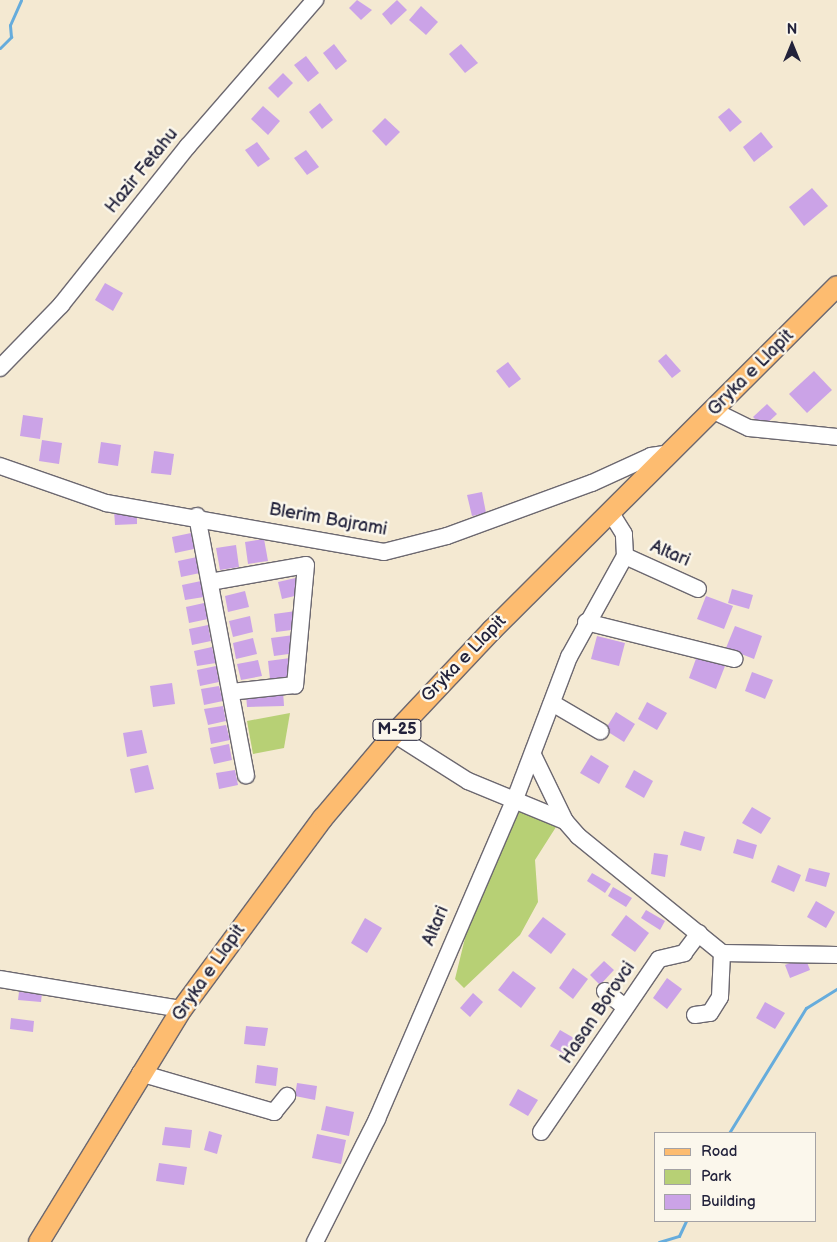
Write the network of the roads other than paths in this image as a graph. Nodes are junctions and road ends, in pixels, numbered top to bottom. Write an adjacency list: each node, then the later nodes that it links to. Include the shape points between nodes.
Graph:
1 (315, 0): 3 (street, Hazir Fetahu, via 188,146 61,305)
2 (837, 286): 4 (main road, Gryka e Llapit / M-25)
3 (0, 368)
4 (714, 411): 5 (street, via 748,428); 6 (main road, Gryka e Llapit / M-25)
5 (837, 437)
6 (670, 453): 8 (main road, Gryka e Llapit / M-25); 9 (street, Blerim Bajrami, via 650,456 546,501 400,550 368,550)
7 (0, 466): 9 (street, Blerim Bajrami, via 106,503)
8 (610, 512): 10 (street, Altari, via 624,534); 18 (main road, Gryka e Llapit / M-25)
9 (197, 516): 11 (street)
10 (625, 556): 12 (street, Altari); 13 (street, Altari)
11 (210, 582): 15 (street); 15 (street, via 306,565 295,685)
12 (698, 589)
13 (586, 622): 14 (street); 16 (street, Altari)
14 (734, 659)
15 (231, 692): 20 (street)
16 (552, 703): 17 (street); 19 (street, Altari)
17 (600, 730)
18 (394, 734): 21 (street, via 468,781); 29 (main road, Gryka e Llapit / M-25, via 323,818)
19 (533, 755): 21 (street, Altari); 22 (street)
20 (246, 775)
21 (515, 799): 22 (street); 35 (street, Altari, via 377,1119)
22 (564, 821): 23 (street, via 613,869)
23 (699, 933): 24 (street); 28 (street, Hasan Borovci, via 684,953 659,958)
24 (722, 953): 25 (street); 30 (street, via 718,1002 710,1013)
25 (837, 955)
26 (0, 979): 29 (street)
27 (605, 991): 28 (street)
28 (625, 1007): 33 (street, Hasan Borovci)
29 (182, 1009): 31 (main road, Gryka e Llapit / M-25)
30 (695, 1015)
31 (140, 1073): 32 (street, via 274,1112); 34 (main road, Gryka e Llapit / M-25)
32 (287, 1096)
33 (541, 1132)
34 (39, 1242)
35 (315, 1242)

